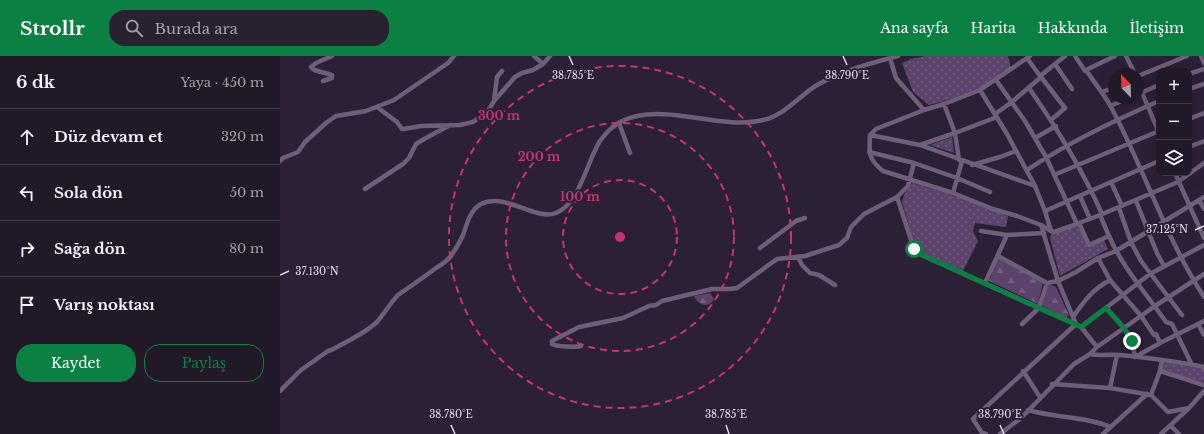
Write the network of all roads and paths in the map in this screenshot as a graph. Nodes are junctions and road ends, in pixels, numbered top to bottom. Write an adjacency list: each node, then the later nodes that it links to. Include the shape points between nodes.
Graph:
1 (332, 56): 27 (street, via 312,67 314,70 332,74 332,78)
2 (454, 56): 45 (street, via 399,98)
3 (534, 56): 17 (street)
4 (550, 56): 17 (street)
5 (876, 56): 15 (street)
6 (898, 56): 14 (street)
7 (1065, 56): 18 (street)
8 (1075, 56): 21 (street)
9 (1115, 56): 21 (street)
10 (1126, 56): 19 (street)
11 (1187, 56): 24 (street)
12 (1201, 56): 16 (street)
13 (1029, 57): 25 (street); 26 (street)
14 (890, 58): 15 (street); 46 (street, via 896,78)
15 (880, 61): 52 (street, via 817,85 779,114 765,120 732,123 685,116 640,115)
16 (1204, 63)
17 (543, 64): 38 (street, via 514,77)
18 (1055, 64): 25 (street); 32 (street)
19 (1131, 68)
20 (1204, 69): 23 (street)
21 (1086, 70): 35 (street)
22 (502, 71): 38 (street, via 497,77)
23 (1192, 73)
24 (1144, 74)
25 (1041, 76): 30 (street); 51 (street, via 1065,108)
26 (996, 80): 33 (street); 39 (street)
27 (323, 82)
28 (1204, 84): 31 (street)
29 (1156, 86): 36 (street)
30 (1029, 88): 39 (street); 51 (street)
31 (1192, 88)
32 (1072, 89)
33 (980, 90): 41 (street); 48 (street)
34 (1108, 90): 35 (street)
35 (1103, 92): 43 (street)
36 (1144, 92)
37 (1144, 100): 44 (street)
38 (494, 101): 53 (street, via 480,118 473,122)
39 (1012, 102): 48 (street); 59 (street)
40 (1156, 102): 44 (street)
41 (944, 104): 46 (street); 56 (street)
42 (1115, 104): 43 (street)
43 (1110, 106): 50 (street)
44 (1148, 106): 50 (street); 54 (street)
45 (377, 107): 53 (street, via 402,129); 70 (street, via 336,116 326,122 298,152)
46 (924, 110): 58 (street, via 876,129)
47 (1204, 113): 49 (street)
48 (996, 116): 56 (street); 65 (street)
49 (1192, 118)
50 (1117, 119): 61 (street); 63 (street)
51 (1051, 120): 55 (street)
52 (618, 123): 67 (street); 161 (street, via 600,140 585,176 568,205 548,215 505,202 481,204 473,211 449,259 398,295 375,323 328,350 301,370)
53 (452, 124): 85 (street, via 416,144 403,164)
54 (1156, 125)
55 (1056, 126): 59 (street); 63 (street)
56 (955, 133): 62 (street); 69 (street)
57 (1156, 133): 61 (street)
58 (870, 135): 62 (street); 66 (street)
59 (1035, 138): 68 (street)
60 (1204, 140): 64 (street)
61 (1129, 143): 75 (street); 77 (street)
62 (920, 145): 69 (street)
63 (1067, 145): 68 (street); 75 (street)
64 (1192, 146)
65 (1016, 151): 74 (street); 76 (street)
66 (869, 152): 72 (street); 81 (street, via 875,165 883,171)
67 (630, 153)
68 (1046, 157): 76 (street); 78 (street)
69 (960, 160): 74 (street); 80 (street)
70 (280, 161)
71 (1156, 162): 77 (street)
72 (914, 163): 80 (street); 81 (street)
73 (1204, 163): 83 (street)
74 (972, 165): 84 (street)
75 (1077, 165): 78 (street); 86 (street)
76 (1027, 170): 84 (street)
77 (1141, 170): 82 (street); 89 (street)
78 (1054, 175): 95 (street)
79 (1175, 176): 83 (street)
80 (957, 178): 87 (street); 88 (street)
81 (909, 179): 88 (street); 91 (street, via 908,186)
82 (1111, 182): 86 (street); 96 (street)
83 (1178, 182): 89 (street); 97 (street)
84 (1035, 186): 99 (street)
85 (365, 189)
86 (1092, 191): 90 (street); 100 (street)
87 (990, 192)
88 (953, 193): 104 (street)
89 (1151, 194): 94 (street); 103 (street)
90 (1080, 196): 95 (street); 102 (street)
91 (897, 197): 118 (street, via 864,214 839,246); 127 (street, via 915,252)
92 (1204, 197): 93 (street)
93 (1199, 200): 97 (street); 98 (street)
94 (1136, 201): 96 (street); 108 (street)
95 (1067, 202): 99 (street); 105 (street)
96 (1120, 207): 100 (street); 113 (street)
97 (1189, 207): 103 (street); 112 (street)
98 (1204, 209)
99 (1045, 211): 107 (street)
100 (1101, 215): 102 (street); 111 (street)
101 (805, 218): 115 (street, via 796,221)
102 (1090, 219): 105 (street)
103 (1164, 222): 108 (street); 120 (street)
104 (1041, 224): 107 (street); 109 (street)
105 (1078, 224): 107 (street); 111 (street, via 1089,244)
106 (981, 230): 110 (street)
107 (1051, 231)
108 (1148, 231): 113 (street); 121 (street)
109 (1044, 234): 110 (street); 125 (street)
110 (1007, 235): 117 (street)
111 (1109, 236): 116 (street)
112 (1204, 238)
113 (1132, 242): 116 (street); 122 (street)
114 (1204, 245): 120 (street)
115 (760, 248)
116 (1116, 251): 119 (street); 129 (street)
117 (998, 256): 127 (street); 128 (street)
118 (798, 257): 130 (street, via 810,274 819,275); 148 (street, via 777,259 737,288 712,289 662,300 656,305 623,318 579,327 552,341 555,346)
119 (1098, 258): 124 (street); 125 (street)
120 (1181, 258): 121 (street); 126 (street)
121 (1164, 266): 122 (street)
122 (1150, 274): 129 (street); 133 (street)
123 (1204, 274): 126 (street)
124 (1110, 280): 131 (street); 139 (street, via 1096,288)
125 (1058, 281): 128 (street); 139 (street)
126 (1194, 281): 132 (street); 133 (street)
127 (985, 283): 135 (street)
128 (1046, 283): 135 (street)
129 (1137, 283): 131 (street); 134 (street)
130 (835, 285)
131 (1122, 295): 136 (street); 138 (street)
132 (1204, 297)
133 (1169, 298): 134 (street); 137 (street)
134 (1155, 306): 138 (street); 145 (street)
135 (1039, 308): 141 (street); 143 (street)
136 (1106, 308): 143 (street); 144 (street)
137 (1182, 315)
138 (1141, 316): 144 (street); 147 (street)
139 (1073, 317): 143 (street)
140 (1204, 321): 142 (street)
141 (1022, 324)
142 (1198, 324): 145 (street); 146 (street)
143 (1078, 325): 149 (street); 157 (street)
144 (1124, 328): 149 (street); 152 (street, via 1132,341)
145 (1178, 334): 147 (street); 154 (street)
146 (1204, 335)
147 (1160, 343): 152 (street)
148 (581, 346)
149 (1097, 347): 150 (street)
150 (1090, 354): 151 (street); 158 (street, via 1074,364)
151 (1117, 355): 152 (street); 160 (street)
152 (1135, 357): 153 (street)
153 (1162, 360): 154 (street); 156 (street)
154 (1192, 365): 155 (street)
155 (1204, 367)
156 (1160, 371): 159 (street); 163 (street)
157 (1023, 372): 164 (street); 169 (street, via 973,419 982,433)
158 (1052, 384): 160 (street); 164 (street)
159 (1204, 385)
160 (1110, 388): 163 (street)
161 (280, 391)
162 (1203, 393): 165 (street)
163 (1149, 395): 165 (street, via 1168,412); 168 (street)
164 (1040, 397): 166 (street)
165 (1189, 408): 167 (street)
166 (1028, 410): 168 (street, via 1097,422); 170 (street)
167 (1171, 426): 172 (street); 173 (street)
168 (1111, 427): 171 (street)
169 (986, 434)
170 (1000, 434)
171 (1103, 434)
172 (1161, 434)
173 (1179, 434)

